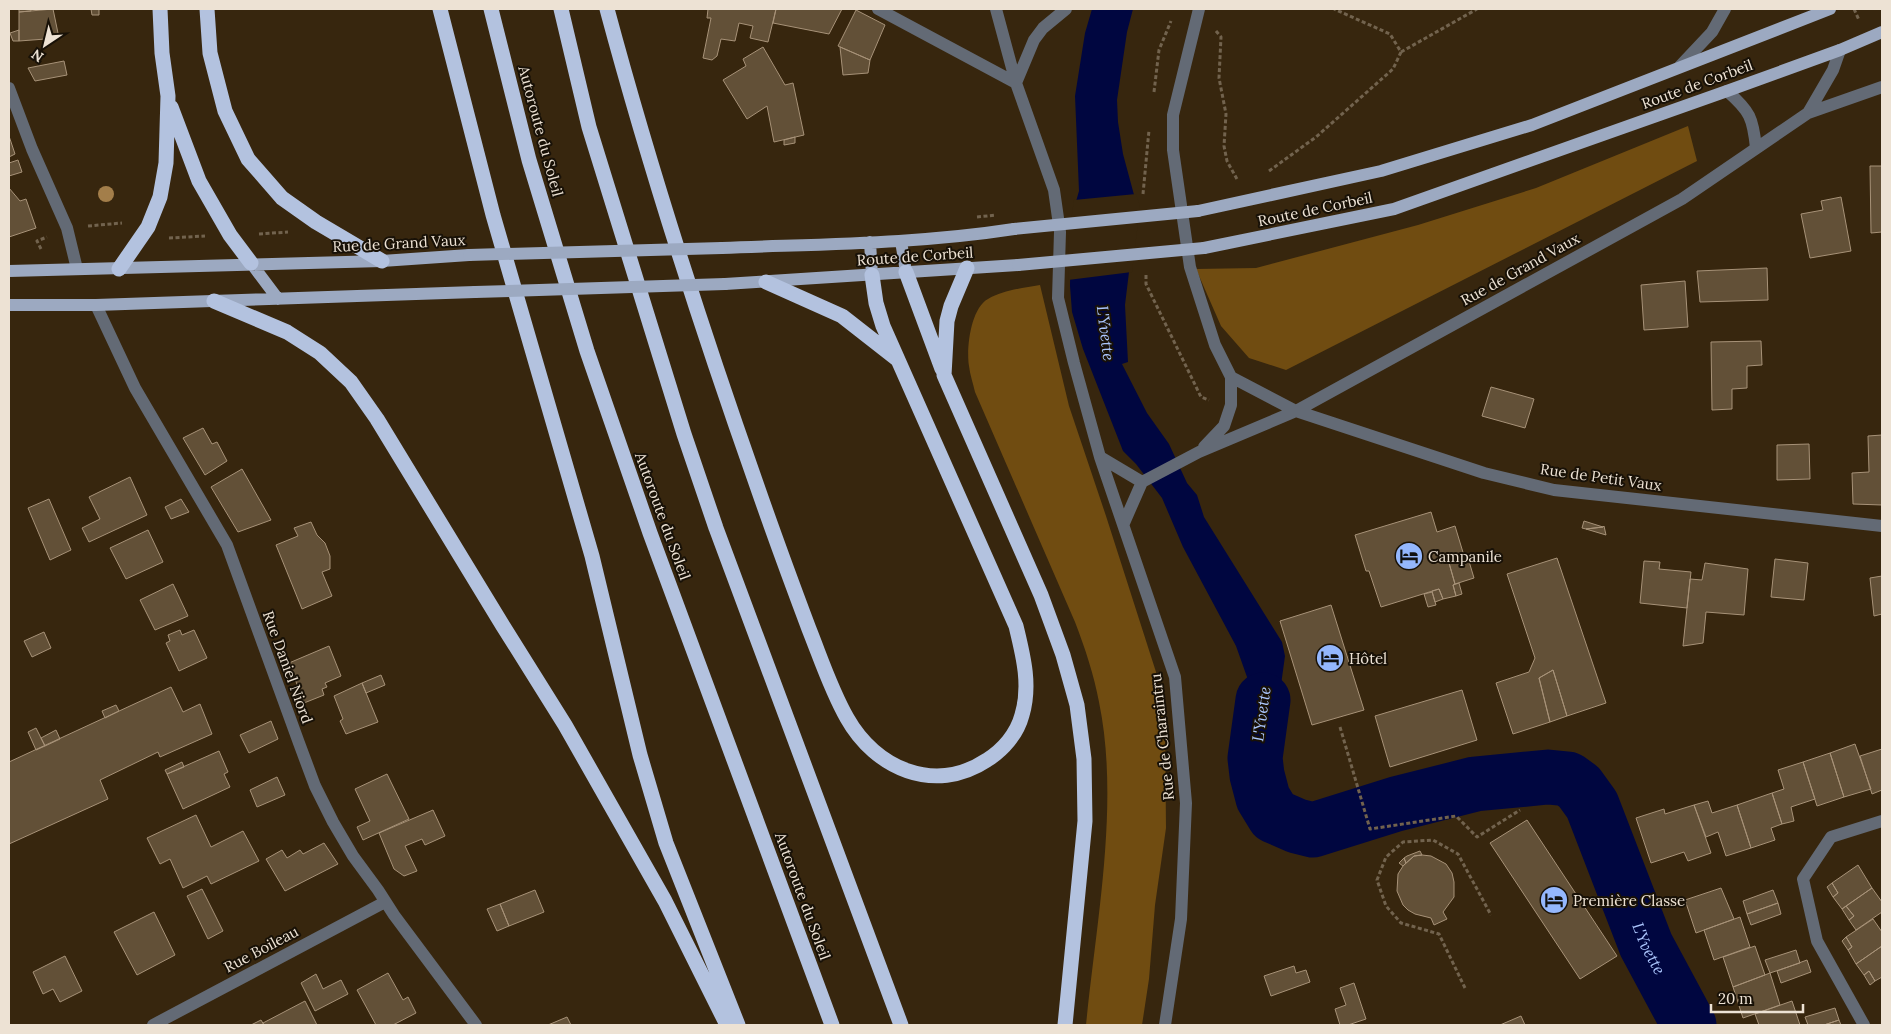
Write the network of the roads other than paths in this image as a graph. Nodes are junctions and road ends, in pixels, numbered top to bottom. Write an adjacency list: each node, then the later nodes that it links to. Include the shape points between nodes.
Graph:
1 (160, 9): 20 (highway)
2 (207, 9): 26 (highway, via 210,53 224,111 248,159 282,198)
3 (440, 9): 53 (highway, via 493,215 592,556 640,755 666,843)
4 (491, 9): 54 (highway, Autoroute du Soleil, via 529,160 587,351 650,533)
5 (561, 9): 55 (highway, via 589,127 684,434)
6 (607, 9): 39 (highway, via 634,111 720,379 834,694 864,744 891,764 921,774 952,775 980,764 1001,750 1011,738 1022,716 1026,677 1016,626)
7 (878, 9): 16 (street)
8 (996, 9): 16 (street, Rue de Charaintru)
9 (1066, 9): 16 (street, via 1034,40)
10 (1198, 9): 41 (street, via 1173,115 1173,150 1190,267 1215,345)
11 (1725, 9): 15 (street, via 1712,32)
12 (1830, 9): 15 (main road, Route de Corbeil)
13 (1882, 32): 14 (main road, Route de Corbeil)
14 (1840, 50): 19 (main road, Route de Corbeil); 21 (street, Rue de Grand Vaux, via 1833,70)
15 (1680, 66): 23 (main road, Route de Corbeil, bridge, via 1532,126 1381,171 1198,211)
16 (1016, 83): 44 (street, Rue de Charaintru, via 1054,190 1060,232 1058,298)
17 (1882, 87): 21 (street, Rue de Grand Vaux)
18 (9, 88): 29 (street, via 67,228)
19 (1727, 91): 22 (street, via 1744,106 1754,125); 28 (main road, Route de Corbeil, bridge, via 1394,209 1204,248)
20 (168, 96): 27 (highway, via 199,181 230,235); 30 (highway, via 166,163 160,197 148,228)
21 (1808, 113): 22 (street, Rue de Grand Vaux)
22 (1756, 148): 42 (street, Rue de Grand Vaux, via 1682,199)
23 (901, 241): 24 (main road, Route de Corbeil); 32 (main road)
24 (870, 242): 25 (main road, Route de Corbeil); 33 (main road)
25 (722, 248): 26 (main road, Rue de Grand Vaux, bridge, via 469,255)
26 (382, 261): 27 (main road, Rue de Grand Vaux)
27 (251, 263): 30 (main road, Rue de Grand Vaux); 35 (main road)
28 (967, 268): 32 (main road, Route de Corbeil); 40 (highway, via 947,321)
29 (78, 269): 30 (main road, Rue de Grand Vaux); 31 (main road, Rue de Grand Vaux)
30 (119, 269)
31 (9, 271)
32 (906, 272): 33 (main road, Route de Corbeil); 40 (highway)
33 (872, 275): 34 (main road, Route de Corbeil); 39 (highway, via 883,326)
34 (766, 282): 35 (main road, Route de Corbeil, bridge); 39 (highway, via 842,316)
35 (278, 299): 36 (main road)
36 (214, 301): 37 (main road); 52 (highway, via 287,332 320,353 351,382 565,725 665,901)
37 (96, 304): 38 (main road); 49 (street, Rue Daniel Niord, via 136,388 227,545 315,786 353,856)
38 (9, 305)
39 (898, 360)
40 (944, 375): 56 (highway, via 1041,595 1077,706 1084,760 1084,822)
41 (1231, 377): 42 (street, Rue de Petit Vaux); 43 (street, via 1231,406 1224,426)
42 (1296, 411): 43 (street, Rue de Grand Vaux); 47 (street, Rue de Petit Vaux, via 1484,473 1554,490)
43 (1199, 452): 45 (street)
44 (1100, 457): 45 (street); 46 (street, Rue de Charaintru)
45 (1142, 482): 46 (street)
46 (1124, 523): 57 (street, Rue de Charaintru, via 1175,677 1186,803 1181,919)
47 (1882, 526)
48 (1882, 821): 58 (street, via 1831,837 1803,879 1817,941)
49 (385, 902): 50 (street, Rue Boileau); 51 (street, Rue Daniel Niord)
50 (152, 1025)
51 (476, 1025)
52 (727, 1025)
53 (738, 1025)
54 (832, 1025)
55 (901, 1025)
56 (1065, 1025)
57 (1165, 1025)
58 (1864, 1025)

